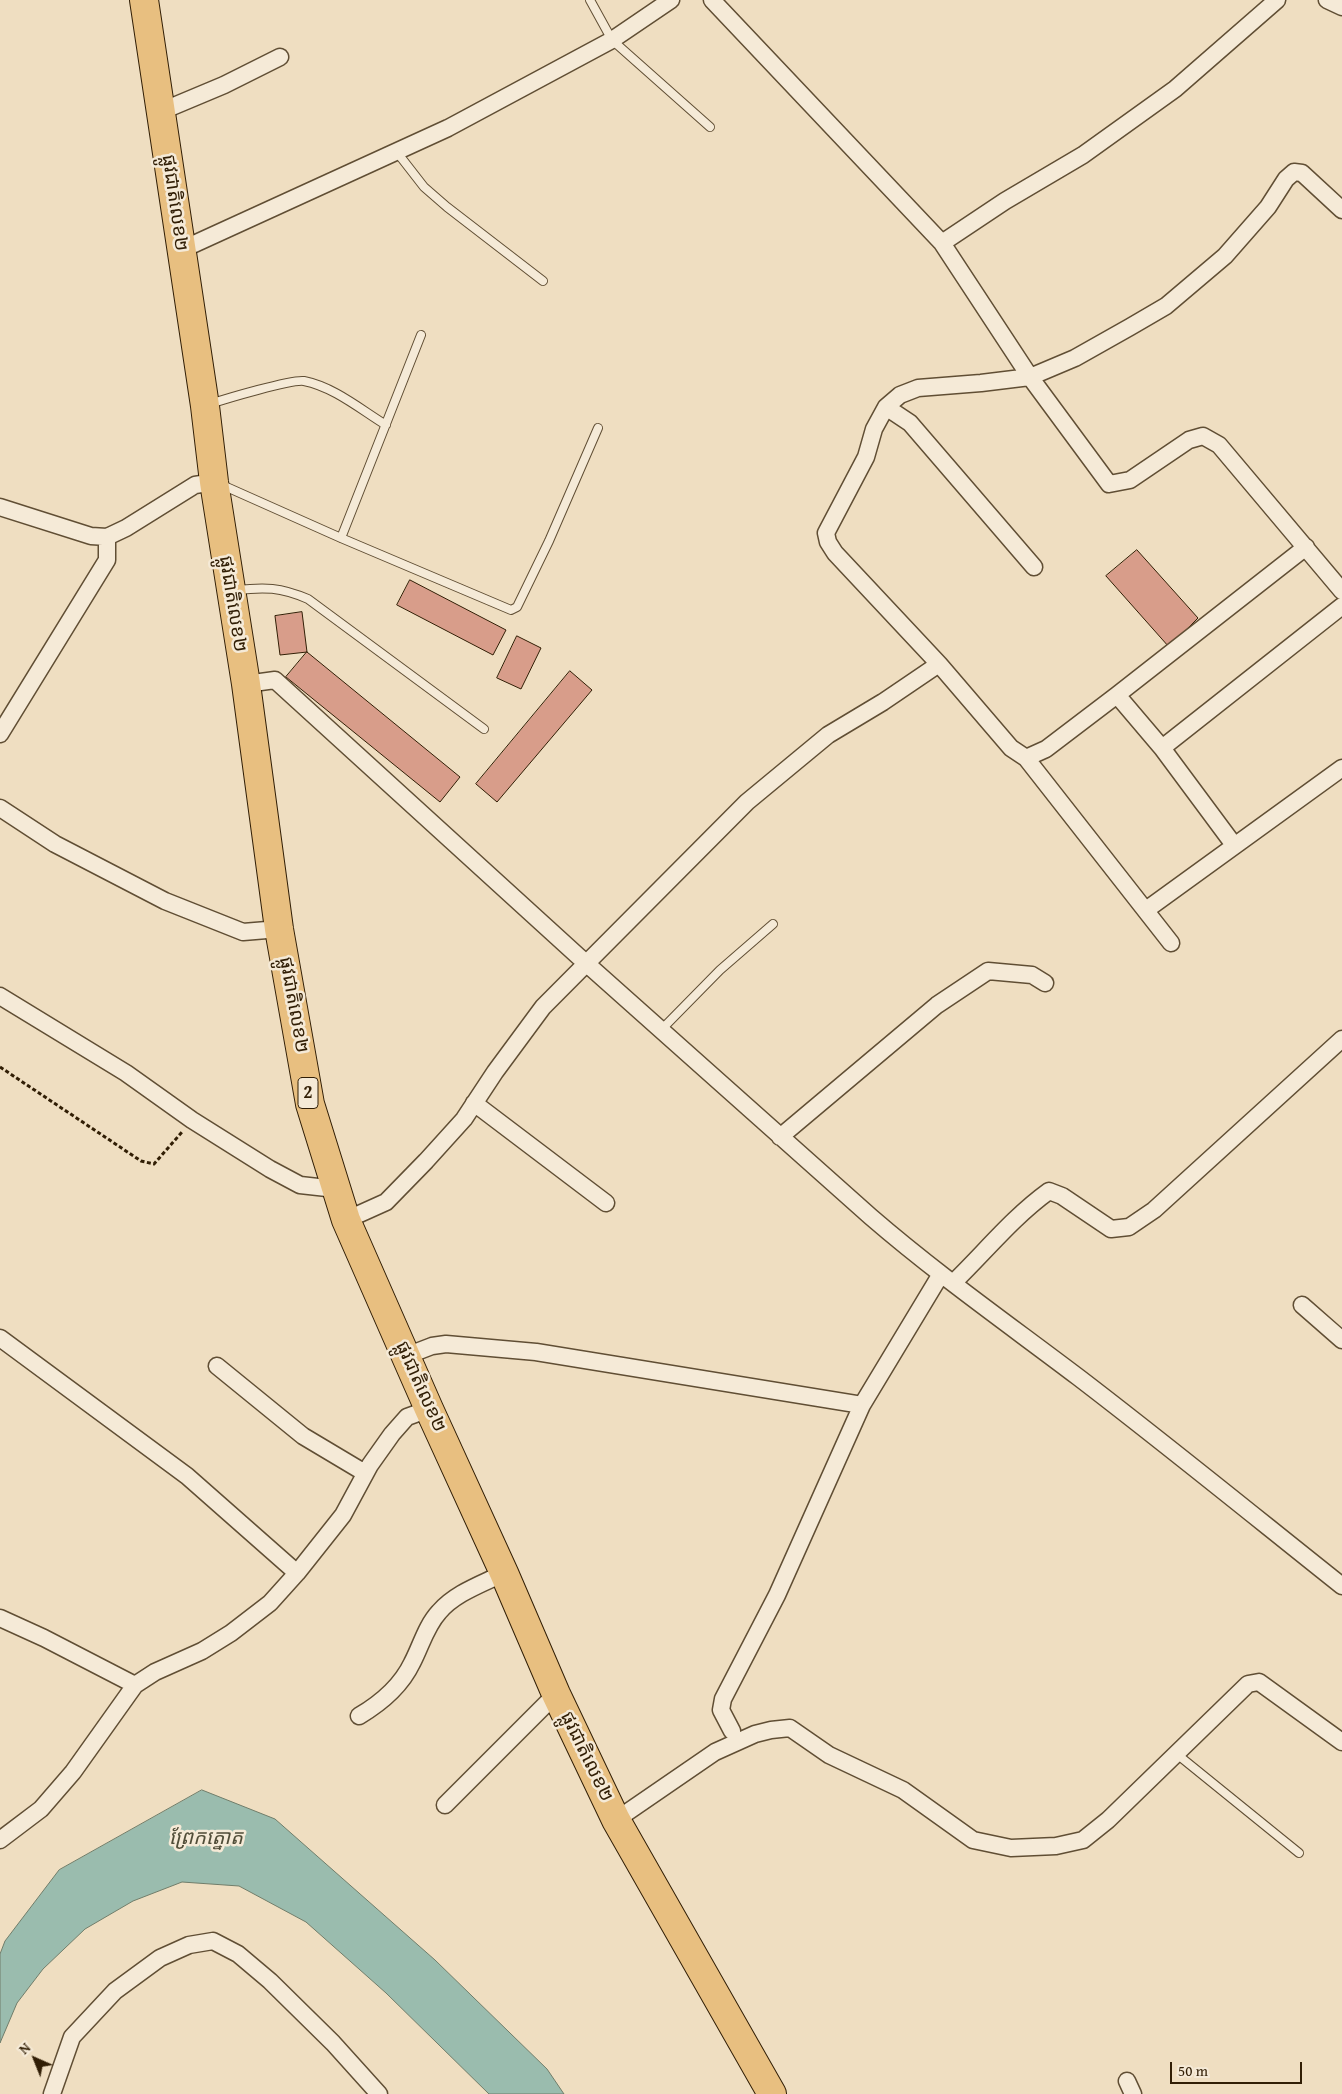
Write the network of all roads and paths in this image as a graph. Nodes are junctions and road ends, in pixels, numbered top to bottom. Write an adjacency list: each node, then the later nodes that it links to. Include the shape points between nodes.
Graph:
1 (144, 0): 10 (highway, ផ្លូវជាតិលេខ២ / 2)
2 (590, 0): 8 (lane)
3 (671, 0): 8 (street)
4 (712, 0): 14 (street)
5 (1277, 0): 14 (street, via 1175,89 1083,155)
6 (1327, 0): 7 (street)
7 (1342, 7)
8 (612, 40): 11 (lane); 12 (street, via 448,128)
9 (280, 57): 10 (street)
10 (162, 111): 15 (highway, ផ្លូវជាតិលេខ២ / 2)
11 (710, 127)
12 (396, 151): 15 (street); 16 (lane, via 424,187 447,208)
13 (1342, 210): 18 (street, via 1302,173 1294,172 1225,256 1166,306 1074,358)
14 (942, 242): 18 (street)
15 (181, 250): 19 (highway, ផ្លូវជាតិលេខ២ / 2)
16 (544, 281)
17 (421, 335): 21 (lane)
18 (1030, 377): 20 (street, via 918,388 900,395); 27 (street, via 1109,484 1130,480 1189,440 1203,436 1219,445)
19 (205, 406): 21 (lane, via 302,380 334,392); 23 (highway, ផ្លូវជាតិលេខ២ / 2)
20 (886, 408): 28 (street, via 910,423); 32 (street, via 874,429 866,457 826,533 835,553)
21 (386, 425): 26 (lane)
22 (598, 428): 26 (lane, via 549,541 517,607 511,610)
23 (214, 482): 25 (street, via 194,485); 26 (lane); 29 (highway, ផ្លូវជាតិលេខ២ / 2)
24 (0, 507): 25 (street, via 91,536)
25 (107, 538): 36 (street, via 107,560)
26 (341, 538)
27 (1306, 547): 30 (street); 34 (street)
28 (1034, 567)
29 (230, 591): 33 (highway, ផ្លូវជាតិលេខ២ / 2); 35 (lane, via 268,587 308,598)
30 (1342, 591)
31 (1342, 606): 37 (street)
32 (940, 664): 38 (street, via 1011,748); 46 (street, via 828,736 747,802)
33 (246, 684): 44 (highway, ផ្លូវជាតិលេខ២ / 2); 46 (street, via 275,680)
34 (1117, 695): 37 (street); 38 (street, via 1046,748)
35 (484, 729)
36 (0, 734)
37 (1162, 748): 41 (street)
38 (1026, 758): 42 (street)
39 (1342, 768): 41 (street)
40 (0, 808): 44 (street, via 55,844 165,901 243,932)
41 (1234, 845): 42 (street)
42 (1146, 910): 45 (street)
43 (774, 924): 49 (lane, via 720,970)
44 (280, 929): 55 (highway, ផ្លូវជាតិលេខ២ / 2, via 310,1104)
45 (1171, 943)
46 (586, 962): 49 (street); 52 (street, via 543,1007)
47 (1044, 983): 54 (street, via 1032,975 988,971 938,1005)
48 (0, 996): 53 (street, via 126,1073)
49 (661, 1030): 54 (street)
50 (1342, 1039): 58 (street, via 1154,1210 1129,1228 1111,1229 1062,1196 1049,1191)
51 (0, 1067): 53 (path, via 141,1161 154,1164)
52 (474, 1103): 56 (street); 57 (street, via 386,1202)
53 (192, 1120): 55 (street, via 300,1185)
54 (780, 1136): 58 (street, via 878,1223)
55 (336, 1189): 57 (highway, ផ្លូវជាតិលេខ២ / 2)
56 (606, 1203)
57 (346, 1220): 62 (highway, ផ្លូវជាតិលេខ២ / 2)
58 (948, 1278): 64 (street); 69 (street, via 1144,1428)
59 (1302, 1306): 61 (street)
60 (0, 1338): 67 (street, via 186,1476)
61 (1342, 1340)
62 (406, 1356): 64 (street, via 446,1344 536,1352); 65 (highway, ផ្លូវជាតិលេខ២ / 2)
63 (217, 1366): 66 (street, via 303,1436)
64 (862, 1405): 74 (street, via 777,1595 724,1698 721,1710)
65 (429, 1409): 66 (street, via 407,1417); 68 (highway, ផ្លូវជាតិលេខ២ / 2)
66 (365, 1474): 67 (street, via 342,1515)
67 (298, 1573): 71 (street, via 270,1603 231,1633)
68 (504, 1573): 72 (highway, ផ្លូវជាតិលេខ២ / 2); 73 (street, via 453,1598 438,1612 403,1679 374,1707)
69 (1342, 1586)
70 (0, 1618): 71 (street)
71 (135, 1685): 79 (street, via 67,1780 41,1809)
72 (556, 1694): 77 (street); 78 (highway, ផ្លូវជាតិលេខ២ / 2)
73 (359, 1716)
74 (732, 1731)
75 (1342, 1742): 76 (street, via 1259,1682 1248,1684)
76 (1178, 1754): 78 (street, via 1083,1840 1056,1846 1011,1848 973,1840 903,1790 829,1755 790,1728 755,1734 715,1752); 80 (lane)
77 (445, 1805)
78 (616, 1820): 83 (highway, ផ្លូវជាតិលេខ២ / 2)
79 (0, 1840)
80 (1299, 1853)
81 (52, 2094): 82 (street, via 72,2037 115,1991 160,1958 188,1945 213,1941 238,1954 270,1981)
82 (379, 2094)
83 (772, 2094)

